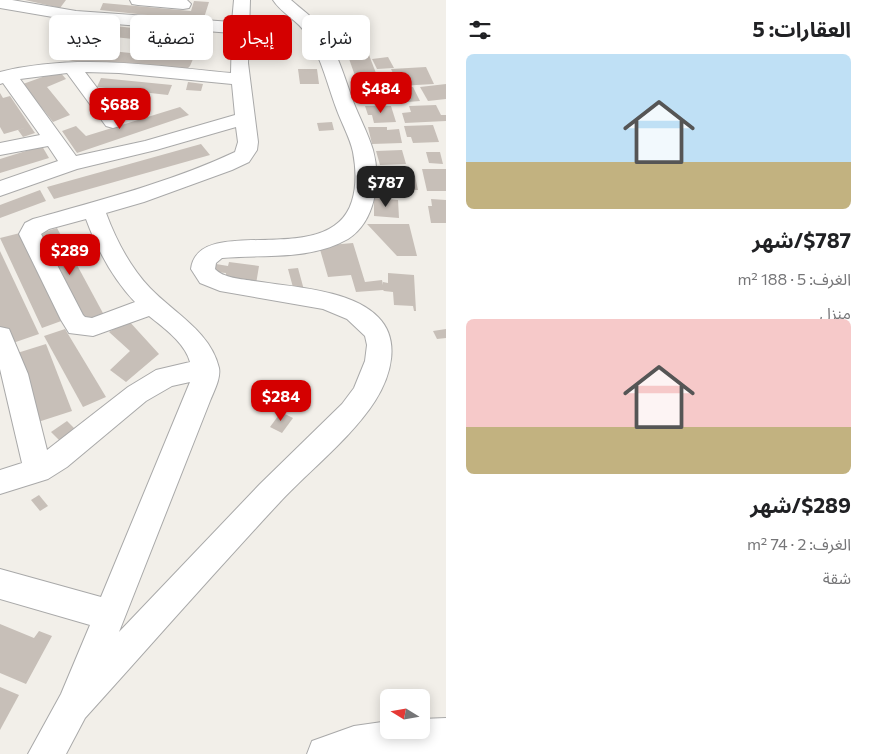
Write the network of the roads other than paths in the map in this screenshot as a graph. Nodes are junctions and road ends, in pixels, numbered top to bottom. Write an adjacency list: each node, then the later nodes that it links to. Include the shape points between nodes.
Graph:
1 (88, 0): 8 (street)
2 (138, 0): 6 (street)
3 (242, 0): 9 (street)
4 (281, 0): 30 (street, via 310,26 322,43 360,140 366,177 358,216 351,226 327,240 286,247 216,251 204,261 203,269 208,276 228,285 327,301 356,313 377,333 380,345 378,361 366,393 352,412 270,493)
5 (0, 3): 7 (street)
6 (183, 4)
7 (70, 15)
8 (77, 15)
9 (240, 15)
10 (120, 19): 11 (street)
11 (223, 27)
12 (240, 60): 15 (street)
13 (72, 67): 14 (street, via 47,68); 15 (street); 17 (street)
14 (4, 77): 18 (street)
15 (240, 79): 16 (street)
16 (246, 118): 20 (street); 22 (street, via 247,150 236,161)
17 (113, 122)
18 (54, 140): 19 (lane); 20 (street)
19 (0, 149)
20 (71, 164): 21 (street)
21 (0, 188)
22 (94, 209): 23 (street, via 111,251); 23 (street, via 41,224 30,234 73,320 83,327 93,327)
23 (152, 306): 25 (street, via 191,340)
24 (0, 336): 26 (street, via 15,374)
25 (206, 369): 26 (street, via 165,377 148,386 57,459); 29 (street, via 197,401)
26 (38, 470): 27 (street)
27 (0, 482)
28 (0, 584): 29 (street)
29 (110, 615): 30 (street)
30 (73, 706): 33 (street)
31 (446, 736): 32 (street)
32 (394, 746): 34 (street, via 345,745)
33 (46, 754)
34 (325, 754)

